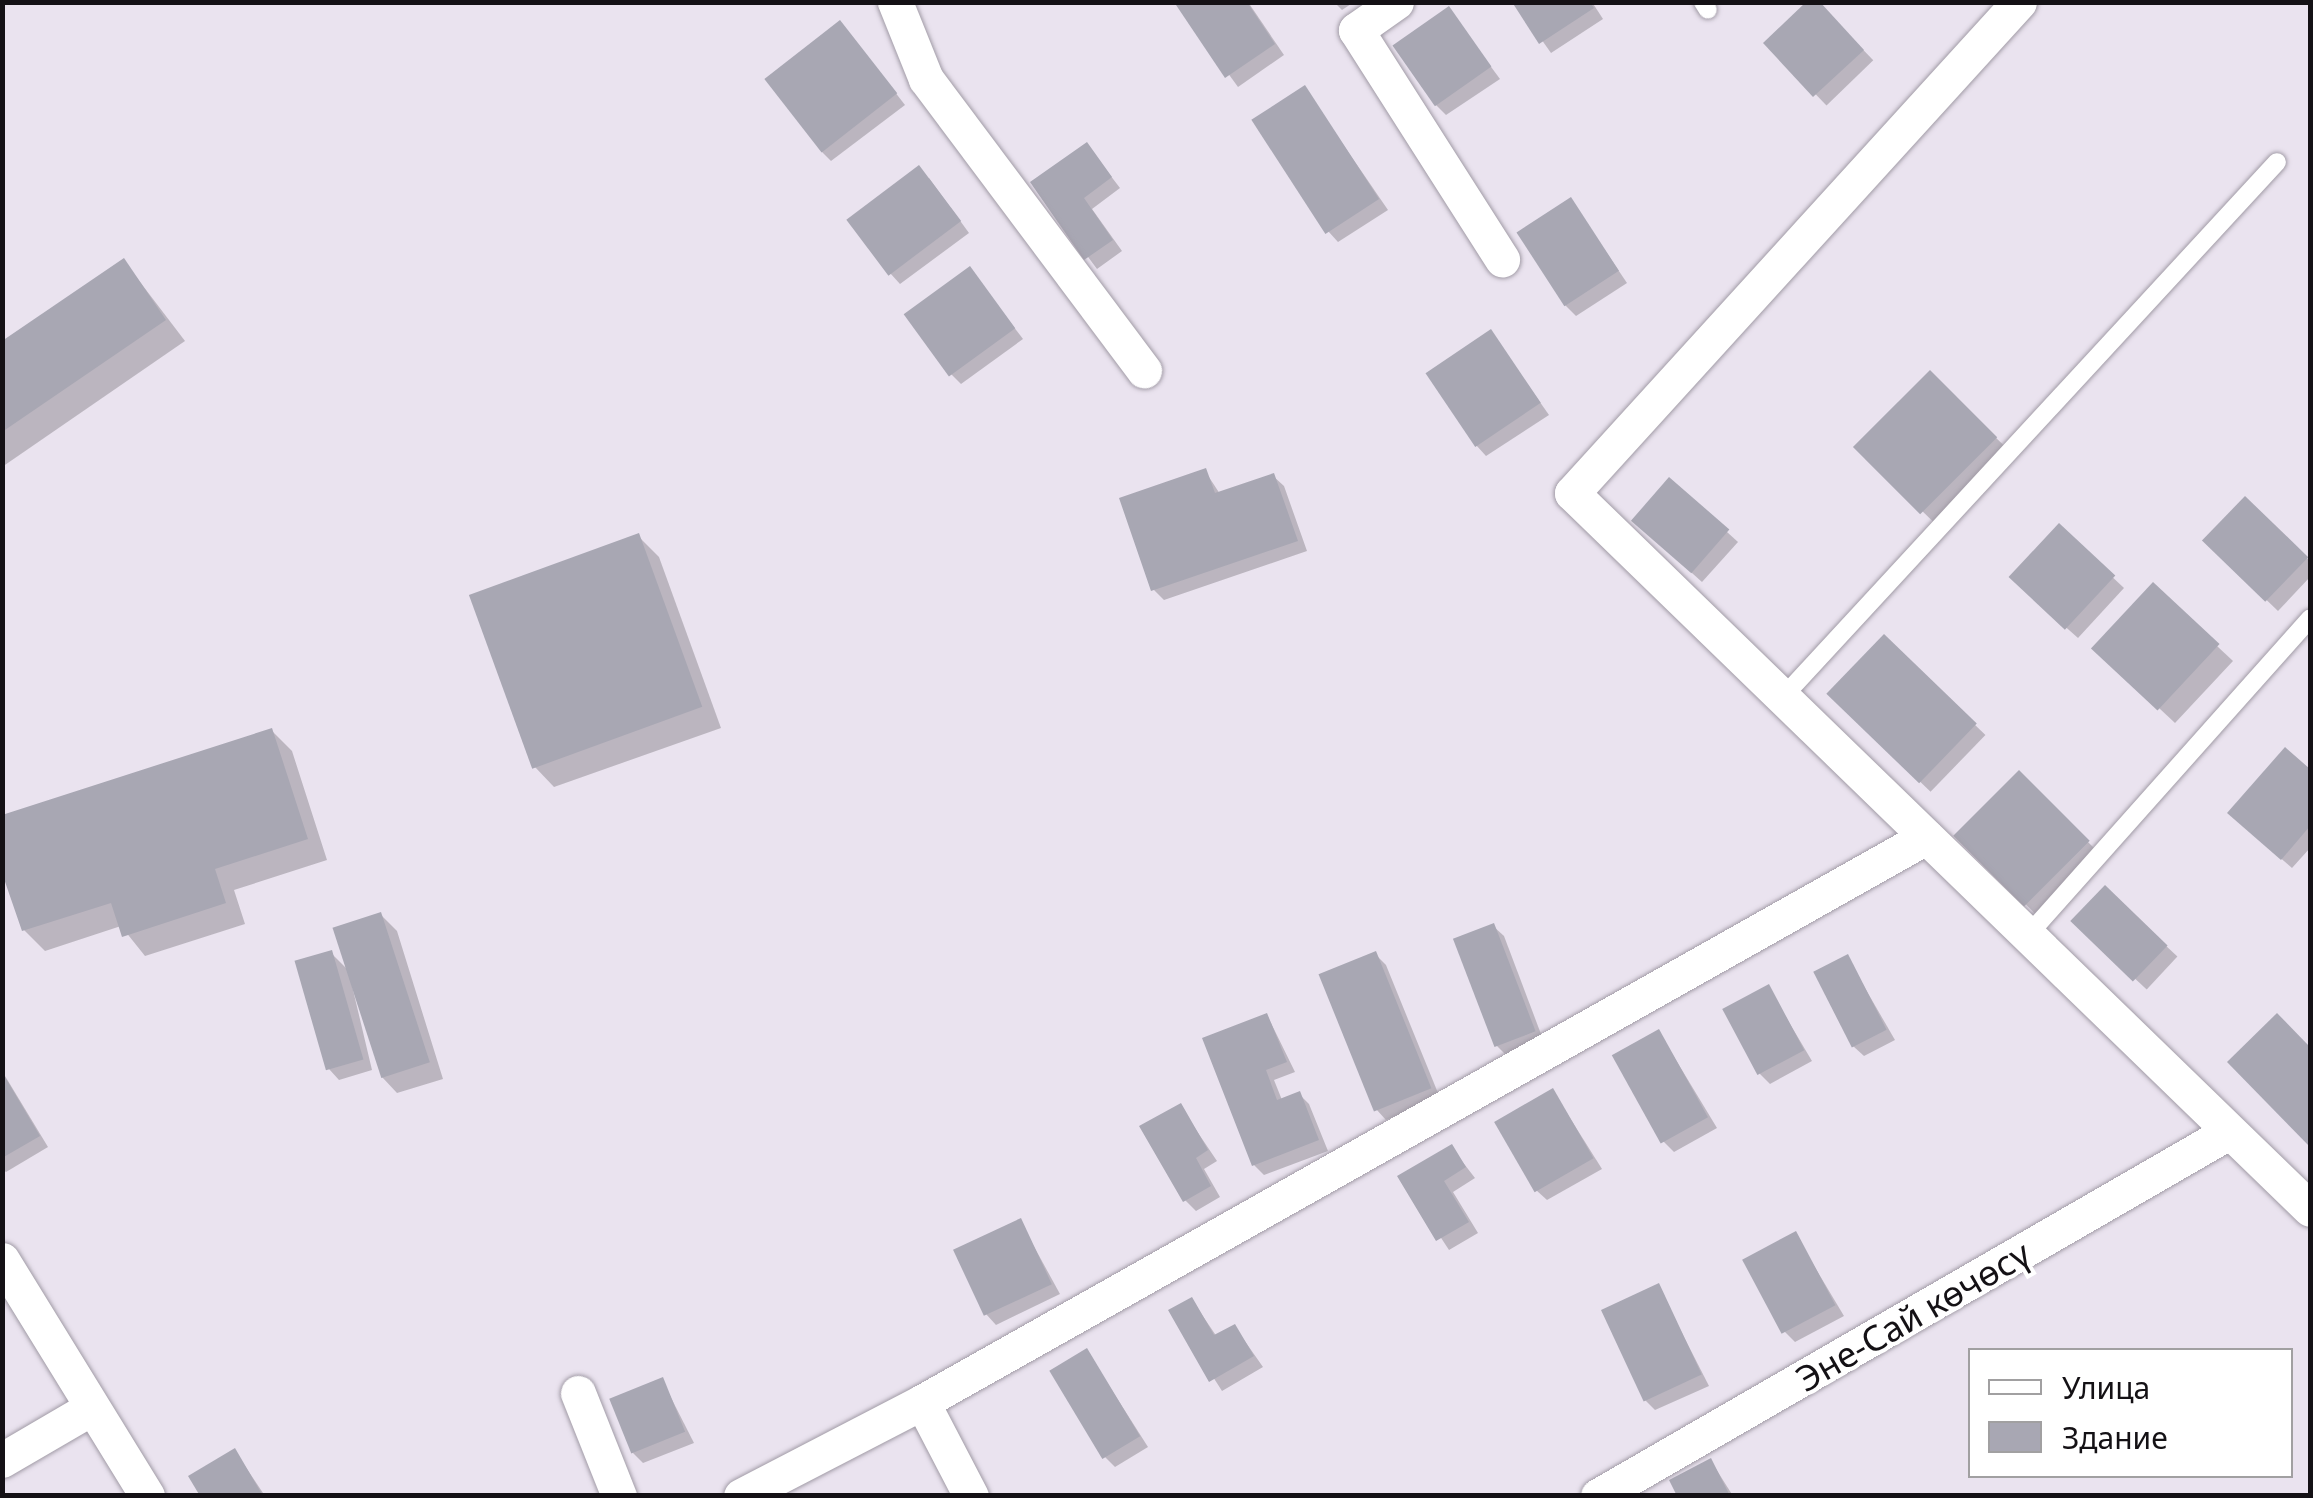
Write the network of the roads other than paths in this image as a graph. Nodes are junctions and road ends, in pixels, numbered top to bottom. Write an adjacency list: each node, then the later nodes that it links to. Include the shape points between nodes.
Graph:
1 (895, 2): 6 (street, via 926,78)
2 (1396, 2): 5 (street, via 1356,30)
3 (2019, 2): 8 (street, via 1572,492)
4 (2277, 162): 8 (lane)
5 (1502, 258)
6 (1144, 370)
7 (2310, 618): 10 (lane)
8 (1783, 698): 9 (street)
9 (1926, 838): 10 (street); 15 (street)
10 (2028, 935): 11 (street)
11 (2227, 1133): 12 (street); 22 (street, Эне-Сай көчөсү)
12 (2310, 1210)
13 (2, 1260): 16 (street)
14 (578, 1392): 19 (street)
15 (922, 1402): 20 (street); 21 (street)
16 (91, 1408): 17 (street); 18 (street)
17 (2, 1460)
18 (146, 1496)
19 (619, 1496)
20 (741, 1496)
21 (971, 1496)
22 (1598, 1496)

